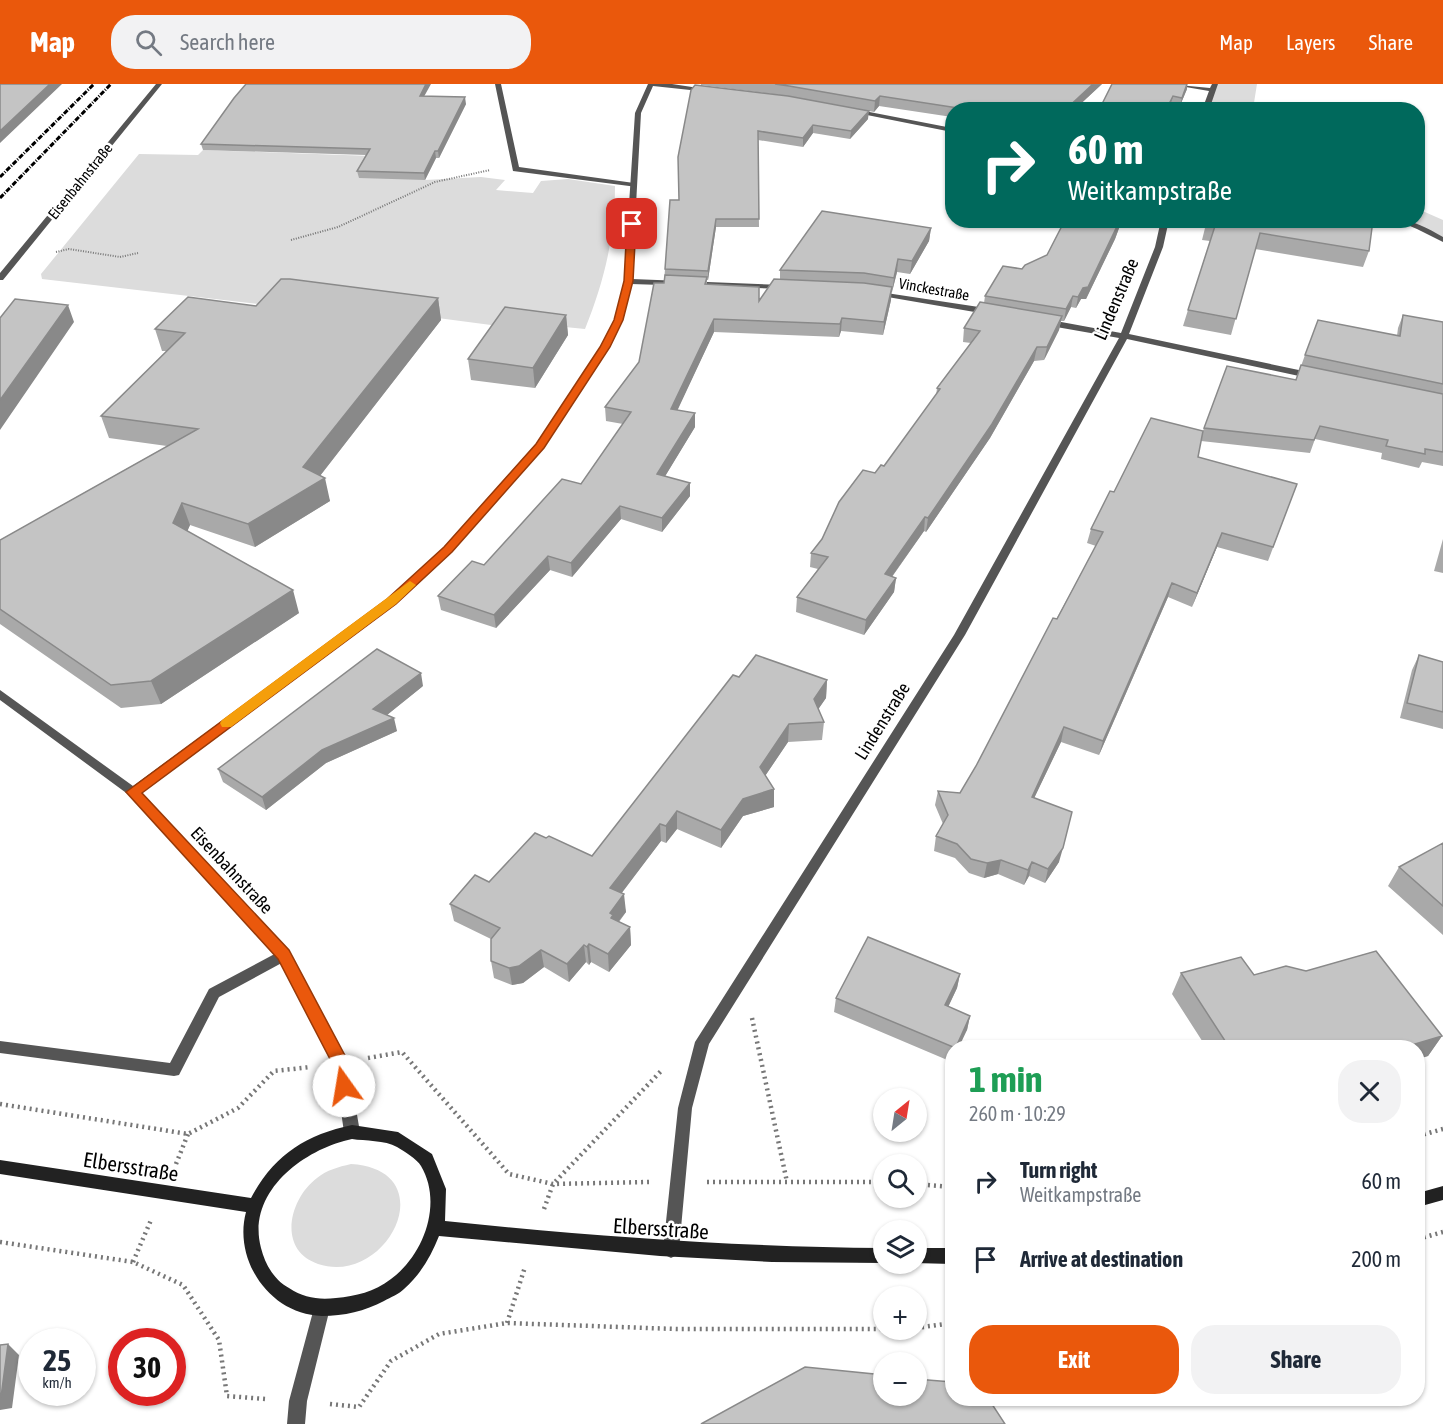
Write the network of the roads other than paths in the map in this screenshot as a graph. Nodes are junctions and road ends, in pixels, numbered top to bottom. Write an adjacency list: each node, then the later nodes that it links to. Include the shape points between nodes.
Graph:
1 (159, 84): 14 (street, Eisenbahnstraße)
2 (498, 84): 10 (street, via 516,169)
3 (652, 84): 6 (street); 10 (street, via 638,113)
4 (1171, 84): 5 (street)
5 (1214, 87): 7 (street)
6 (721, 92)
7 (1208, 102)
8 (843, 109): 9 (street)
9 (945, 129)
10 (634, 185): 15 (street)
11 (1163, 228): 20 (street, Lindenstraße)
12 (1420, 228): 13 (street)
13 (1443, 240)
14 (0, 278)
15 (628, 281): 16 (street); 23 (street, via 619,320 605,347 540,446 448,549 392,602)
16 (791, 287)
17 (863, 291): 18 (street, Vinckestraße)
18 (1001, 314)
19 (1035, 320): 20 (street)
20 (1124, 336): 21 (street); 32 (street, Lindenstraße, via 959,635 702,1042 685,1108)
21 (1318, 377)
22 (0, 694): 23 (street, Eisenbahnstraße)
23 (133, 792): 24 (street, Eisenbahnstraße)
24 (284, 955): 25 (street, via 214,993 174,1070); 26 (street, Eisenbahnstraße, via 340,1063)
25 (0, 1047)
26 (352, 1132): 30 (main road, via 317,1141 285,1163 267,1184); 31 (main road, via 390,1135 412,1147 428,1163 439,1189)
27 (0, 1167): 30 (main road, Elbersstraße)
28 (1443, 1193): 29 (main road)
29 (1425, 1198)
30 (256, 1206): 36 (main road, via 252,1252 260,1271 285,1297)
31 (437, 1228): 32 (main road, Elbersstraße); 36 (main road, via 421,1259 400,1282 381,1295 354,1305)
32 (670, 1250): 33 (main road, Elbersstraße)
33 (873, 1256)
34 (927, 1256): 35 (main road)
35 (945, 1256)
36 (322, 1308): 37 (street, via 298,1401)
37 (296, 1424)

